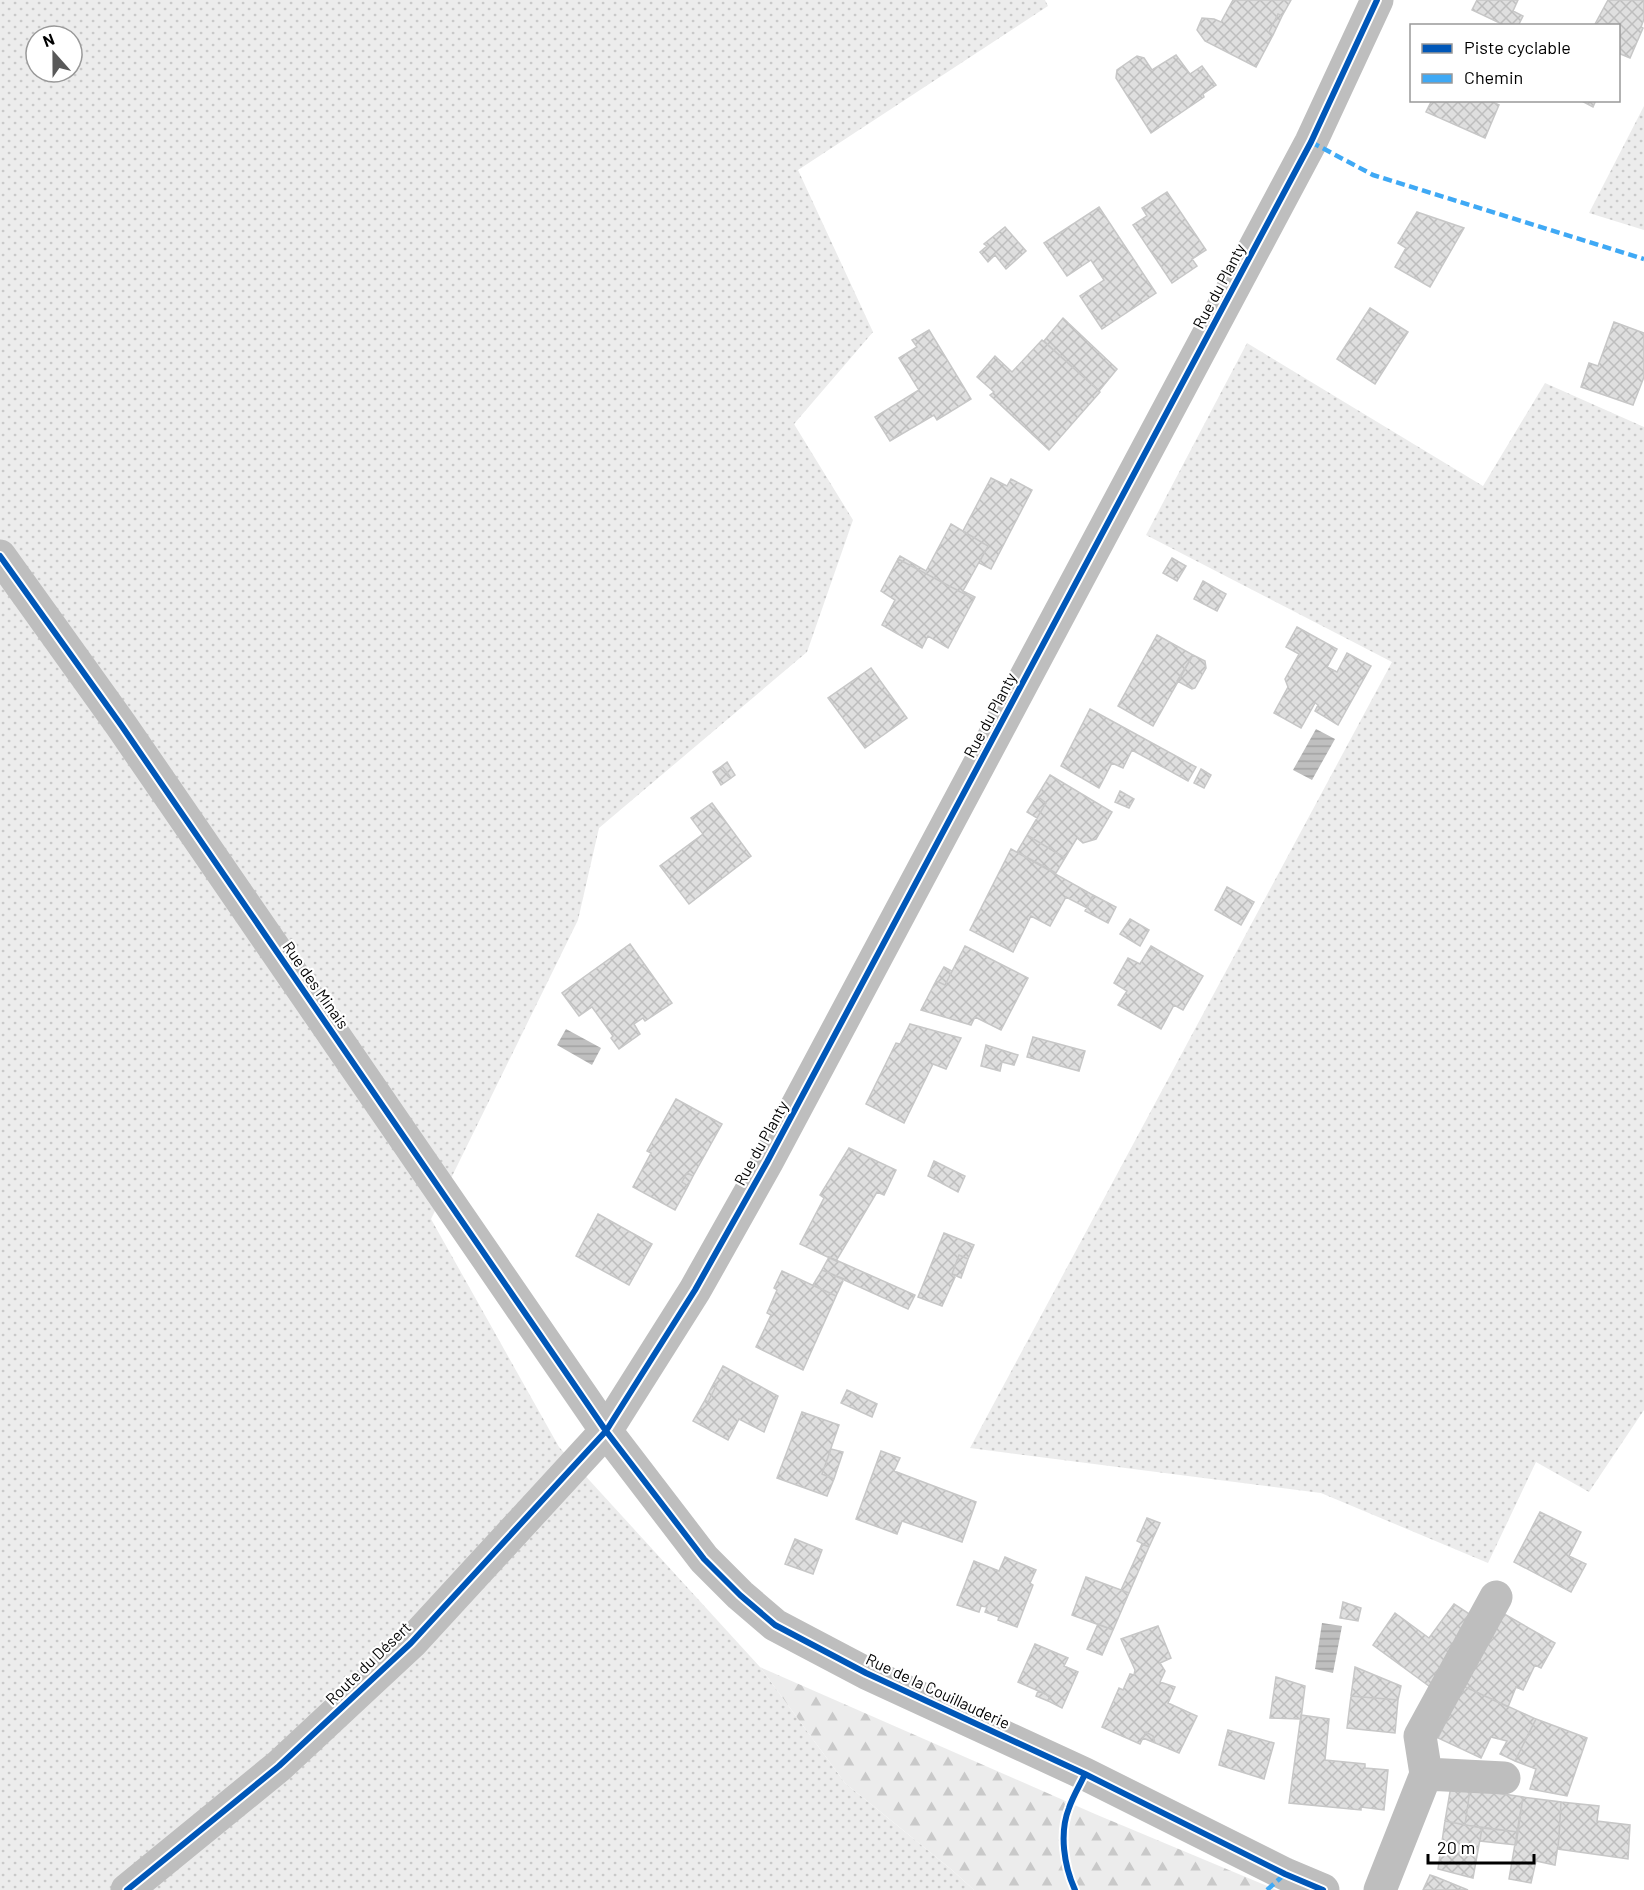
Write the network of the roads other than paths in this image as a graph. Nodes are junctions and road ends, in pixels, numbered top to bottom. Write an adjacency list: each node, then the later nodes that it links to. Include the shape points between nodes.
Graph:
1 (1377, 0): 3 (street, Rue du Planty, via 1311,141 767,1162 695,1290)
2 (0, 556): 3 (street, Rue des Minais, via 121,725)
3 (606, 1431): 7 (street, Route du Désert, via 411,1642 279,1766); 8 (street, Rue de la Couillauderie, via 704,1558 775,1625 866,1673)
4 (1496, 1597): 5 (street, via 1420,1737)
5 (1426, 1774): 6 (street); 9 (street)
6 (1504, 1778)
7 (127, 1890)
8 (1323, 1890)
9 (1380, 1890)

